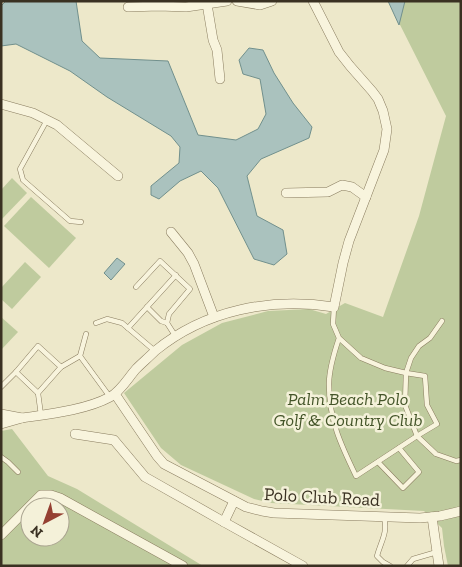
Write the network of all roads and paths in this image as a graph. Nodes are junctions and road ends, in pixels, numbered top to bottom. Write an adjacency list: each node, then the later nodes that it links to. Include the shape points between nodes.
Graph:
1 (227, 1): 5 (street)
2 (237, 1): 3 (street, via 260,5)
3 (272, 1)
4 (313, 1): 12 (street, via 339,52 372,91 384,111 387,129 384,150)
5 (207, 4): 6 (street); 7 (street)
6 (128, 7)
7 (220, 79)
8 (1, 104): 9 (street)
9 (47, 120): 10 (street); 13 (lane, via 20,169 23,180 70,221)
10 (118, 176)
11 (286, 193): 12 (street, via 328,192 342,185 352,187)
12 (366, 197): 18 (street, via 349,241)
13 (81, 222)
14 (172, 232): 19 (street, via 194,264)
15 (176, 275): 16 (lane, via 160,261); 17 (lane); 22 (lane, via 190,289 170,314)
16 (136, 287)
17 (147, 307): 22 (lane); 23 (lane)
18 (334, 307): 19 (street, via 276,304); 26 (lane, via 334,324)
19 (214, 317): 25 (street)
20 (442, 321): 31 (lane, via 430,338 419,346)
21 (96, 323): 23 (lane, via 107,319 122,322)
22 (167, 323): 25 (lane)
23 (128, 328): 27 (lane)
24 (86, 334): 28 (lane)
25 (176, 337): 27 (street)
26 (339, 338): 31 (lane, via 361,358); 44 (lane, via 329,383 334,425 356,476)
27 (155, 351): 34 (street)
28 (80, 356): 29 (lane); 34 (lane)
29 (62, 367): 30 (lane, via 38,346); 33 (lane)
30 (16, 372): 32 (lane); 33 (lane)
31 (406, 374): 40 (lane, via 405,405); 40 (lane, via 425,376 427,405 437,424)
32 (1, 387)
33 (38, 393): 36 (lane)
34 (112, 396): 36 (street, via 88,406); 46 (street, Polo Club Road, via 164,464)
35 (1, 414): 37 (street)
36 (41, 415): 37 (street)
37 (22, 418): 38 (street)
38 (1, 424)
39 (75, 434): 50 (street, via 114,440 145,477)
40 (417, 436): 41 (lane); 43 (lane, via 436,454)
41 (399, 448): 44 (lane); 44 (lane, via 419,472 403,488)
42 (1, 457): 45 (lane)
43 (461, 460)
44 (378, 462)
45 (18, 472)
46 (234, 501): 48 (street, Polo Club Road, via 274,513); 50 (street)
47 (461, 511): 49 (street, Polo Club Road)
48 (384, 517): 49 (street, Polo Club Road); 55 (lane, via 385,537 377,556)
49 (432, 517): 52 (street)
50 (224, 522): 54 (street)
51 (1, 535): 53 (street, via 42,495 51,495)
52 (437, 552): 56 (lane, via 413,559); 57 (street)
53 (183, 566)
54 (303, 566)
55 (390, 566)
56 (407, 566)
57 (439, 566)

